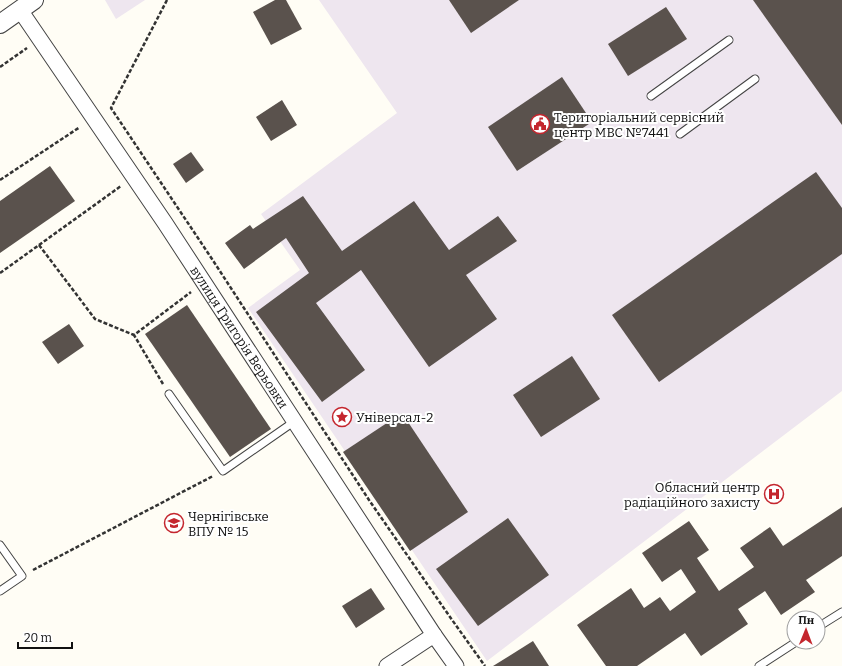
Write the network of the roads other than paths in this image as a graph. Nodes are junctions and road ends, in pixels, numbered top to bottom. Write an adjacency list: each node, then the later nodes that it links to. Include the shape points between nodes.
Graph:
1 (27, 5): 2 (street); 8 (street, вулиця Григорія Верьовки, via 40,40 166,223)
2 (0, 24)
3 (729, 40): 5 (lane)
4 (755, 79): 6 (lane)
5 (651, 96)
6 (680, 134)
7 (169, 394): 8 (lane, via 223,471)
8 (295, 421): 13 (street, вулиця Григорія Верьовки)
9 (0, 544): 10 (lane, via 22,576)
10 (0, 591)
11 (842, 612): 12 (lane)
12 (826, 622)
13 (434, 635): 15 (street); 16 (street, вулиця Григорія Верьовки)
14 (786, 649): 17 (lane)
15 (387, 666)
16 (456, 666)
17 (760, 666)

